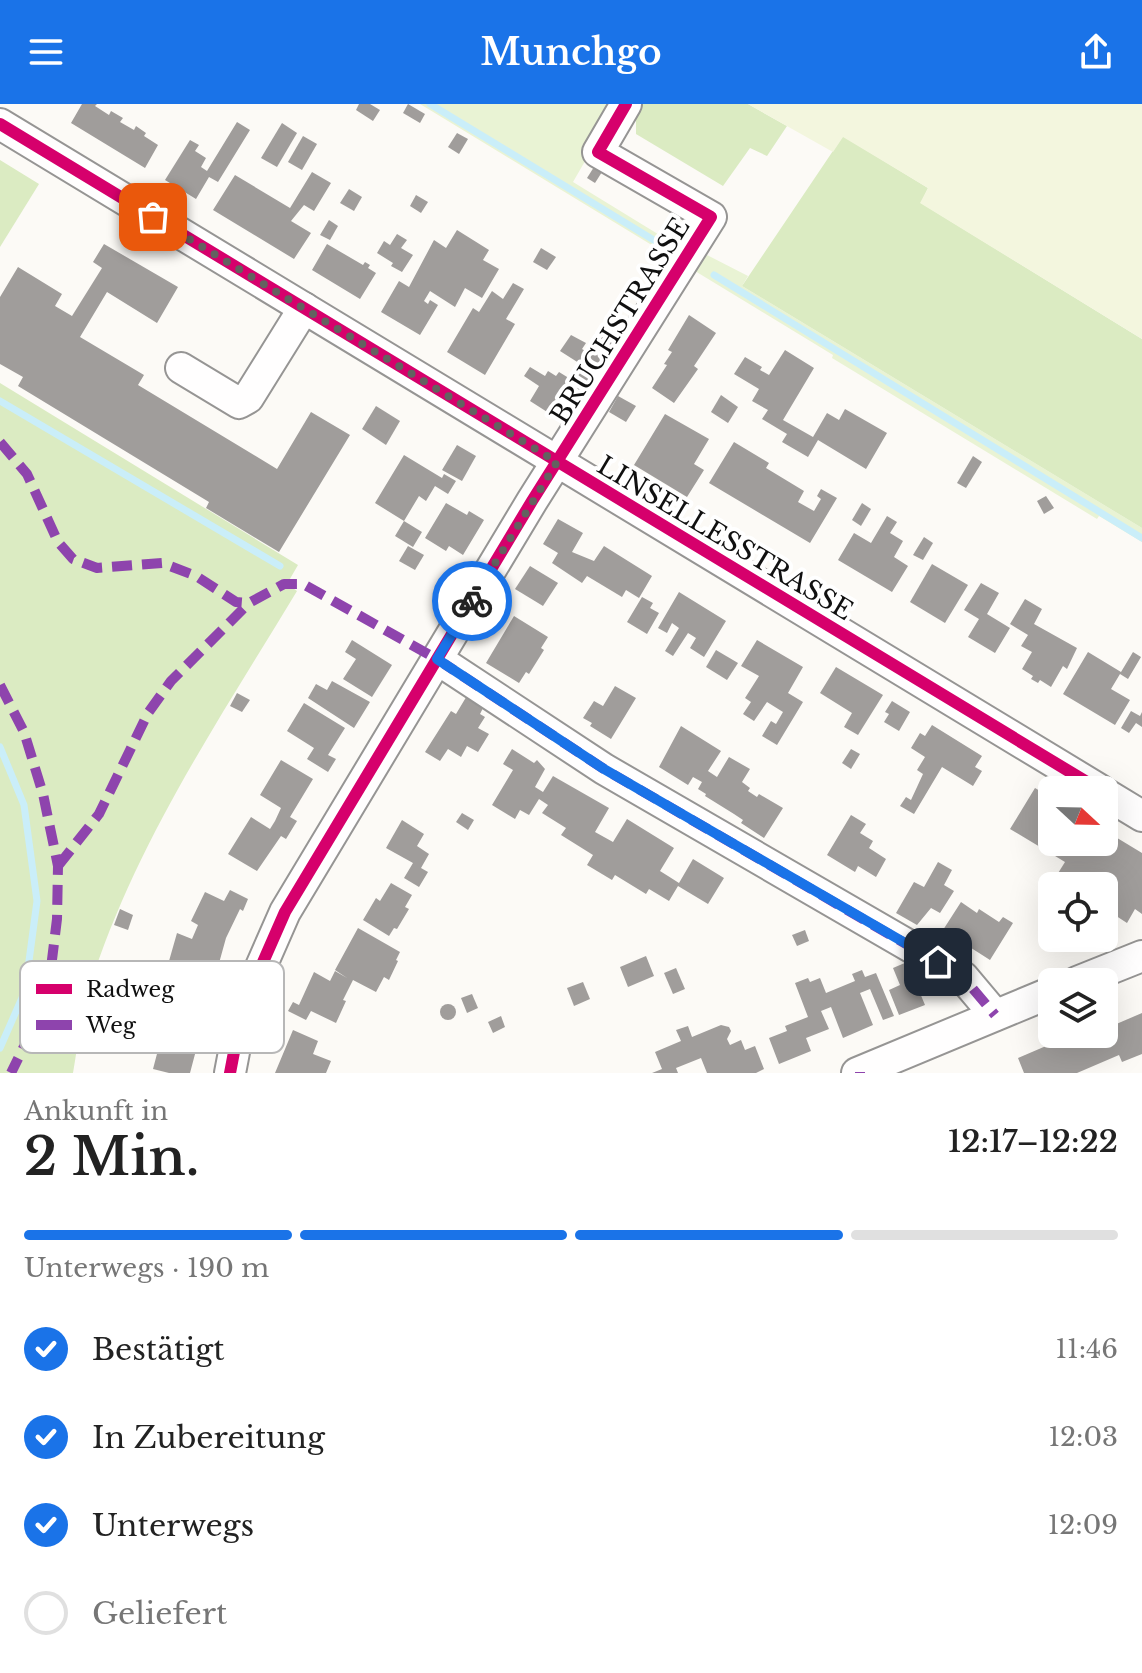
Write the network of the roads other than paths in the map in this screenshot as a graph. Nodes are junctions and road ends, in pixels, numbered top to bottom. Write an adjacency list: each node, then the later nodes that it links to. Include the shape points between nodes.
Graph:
1 (626, 104): 5 (street, BRUCHSTRASSE, via 598,152 711,217)
2 (0, 124): 3 (street, LINSELLESSTRASSE)
3 (304, 308): 4 (street, via 248,398 239,403); 5 (street, LINSELLESSTRASSE)
4 (181, 368)
5 (557, 462): 6 (street, BRUCHSTRASSE); 7 (street, LINSELLESSTRASSE)
6 (437, 659): 11 (street, BRUCHSTRASSE, via 285,912); 14 (street, via 604,769 963,977)
7 (1077, 776)
8 (1118, 801): 9 (street, LINSELLESSTRASSE)
9 (1142, 816)
10 (1142, 956): 12 (street)
11 (264, 961)
12 (1112, 968)
13 (1038, 998): 14 (street)
14 (995, 1015): 17 (street)
15 (234, 1053): 16 (street, BRUCHSTRASSE)
16 (230, 1073)
17 (859, 1073)

